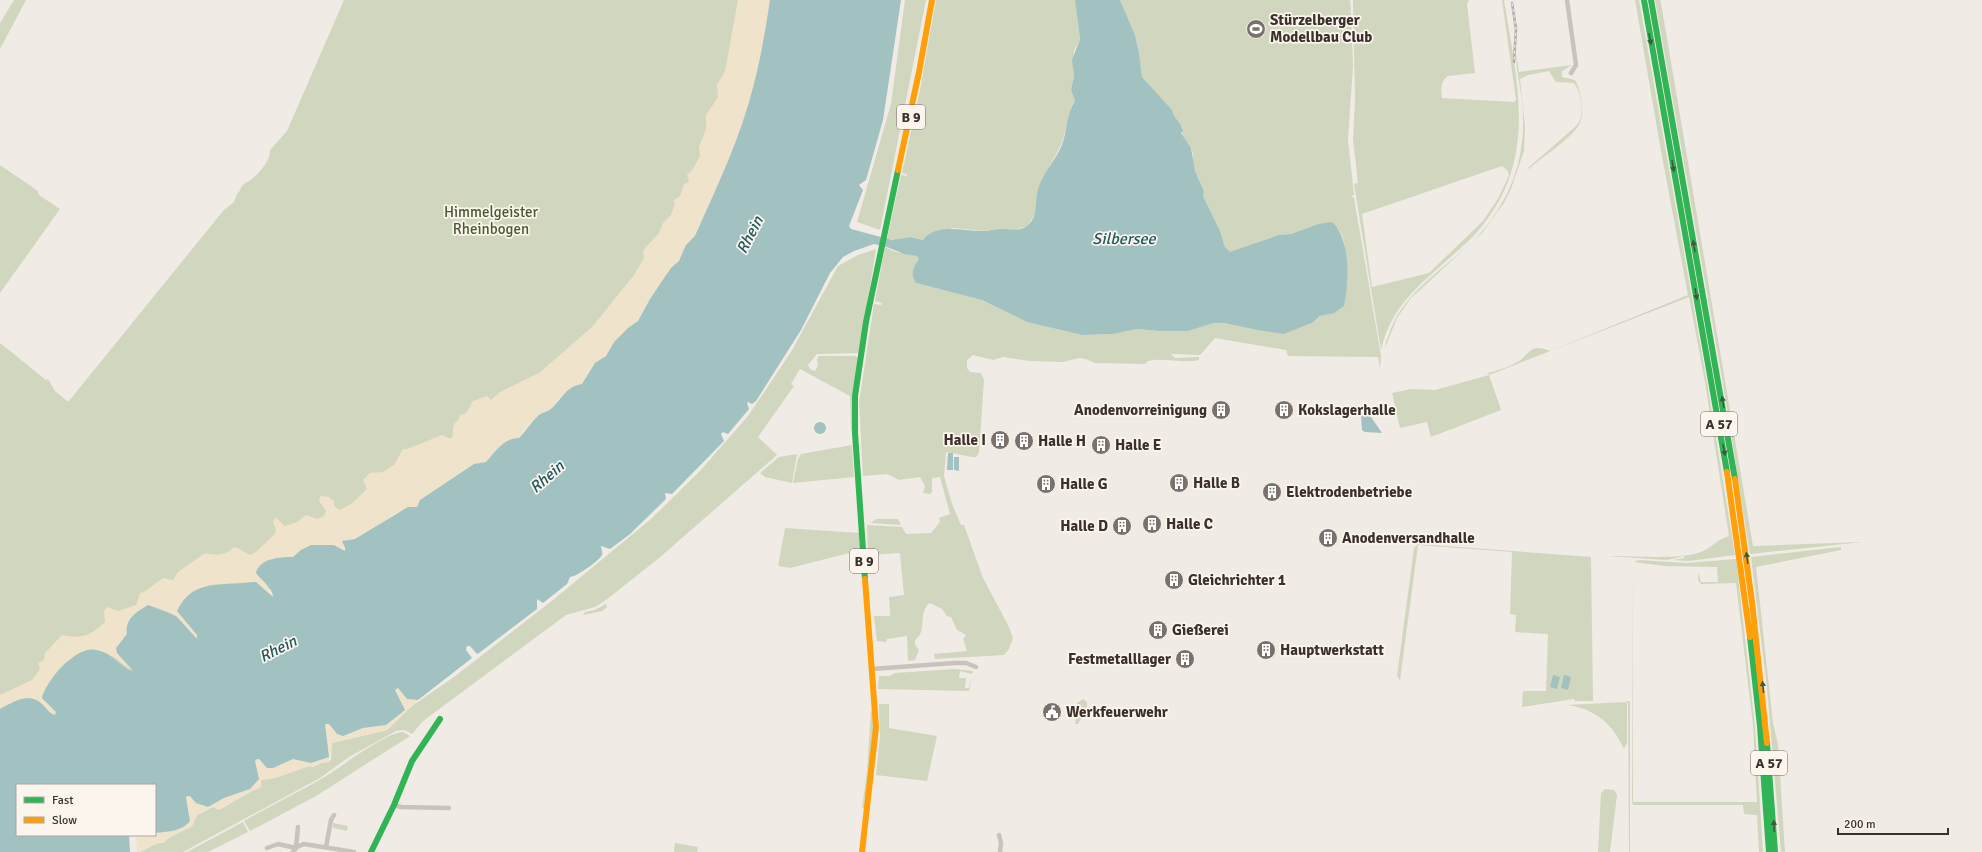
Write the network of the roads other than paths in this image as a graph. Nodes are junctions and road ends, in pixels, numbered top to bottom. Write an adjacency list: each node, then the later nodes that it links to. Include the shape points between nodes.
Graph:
1 (932, 0): 7 (main road, B 9, via 910,119 883,233 855,398)
2 (1567, 0): 5 (street, via 1576,65)
3 (1644, 0): 22 (main road, A 57, one-way to 22, via 1737,536 1760,723)
4 (1651, 0): 23 (main road, A 57, one-way to 4, via 1767,726 1744,535)
5 (1571, 73)
6 (976, 667): 7 (street, via 966,663 954,663)
7 (872, 669): 20 (main road, B 9, via 876,735)
8 (440, 719): 9 (main road, via 412,761)
9 (394, 805): 10 (street); 19 (main road)
10 (449, 808)
11 (334, 815): 14 (street)
12 (298, 827): 16 (street)
13 (999, 835): 21 (street)
14 (324, 847): 16 (street, via 304,844); 17 (street); 18 (street)
15 (267, 848): 16 (street, via 278,844)
16 (295, 850)
17 (320, 852)
18 (354, 852)
19 (371, 852)
20 (862, 852)
21 (1000, 852)
22 (1769, 852)
23 (1775, 852)

